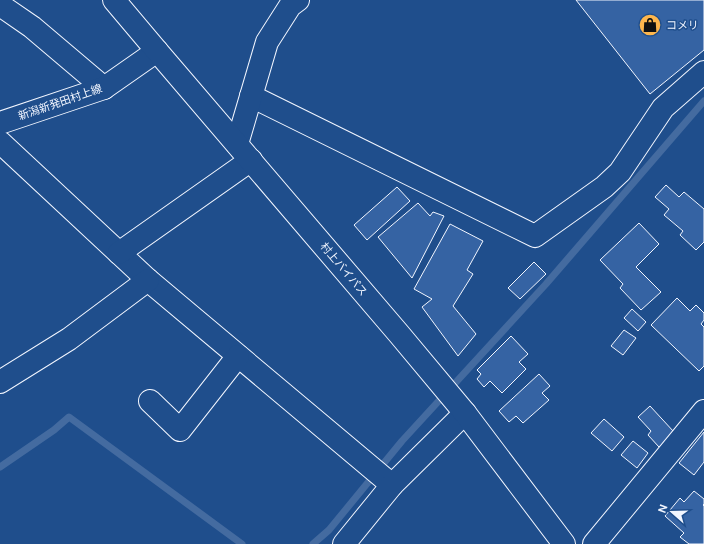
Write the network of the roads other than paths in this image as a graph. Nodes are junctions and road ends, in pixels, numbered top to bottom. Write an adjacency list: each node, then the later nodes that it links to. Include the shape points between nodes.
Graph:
1 (114, 0): 4 (main road, 村上バイパス)
2 (298, 0): 7 (main road, via 290,6 267,42)
3 (0, 5): 6 (main road, via 32,27)
4 (157, 51): 6 (main road, 新潟新発田村上線); 10 (main road, 村上バイパス)
5 (704, 72): 7 (main road, via 663,108 620,172 604,187 535,236)
6 (104, 88): 8 (main road, 新潟新発田村上線)
7 (251, 96): 10 (main road)
8 (0, 123)
9 (0, 142): 12 (main road)
10 (237, 144): 11 (main road, 村上バイパス)
11 (251, 160): 12 (main road); 18 (main road, 村上バイパス)
12 (119, 253): 13 (main road)
13 (148, 280): 14 (main road); 15 (main road, via 70,339)
14 (238, 356): 16 (main road, via 180,430); 19 (main road)
15 (0, 382)
16 (150, 401)
17 (704, 411): 22 (main road)
18 (465, 413): 19 (main road); 21 (main road, 村上バイパス)
19 (392, 485): 20 (main road)
20 (344, 544)
21 (564, 544)
22 (594, 544)

